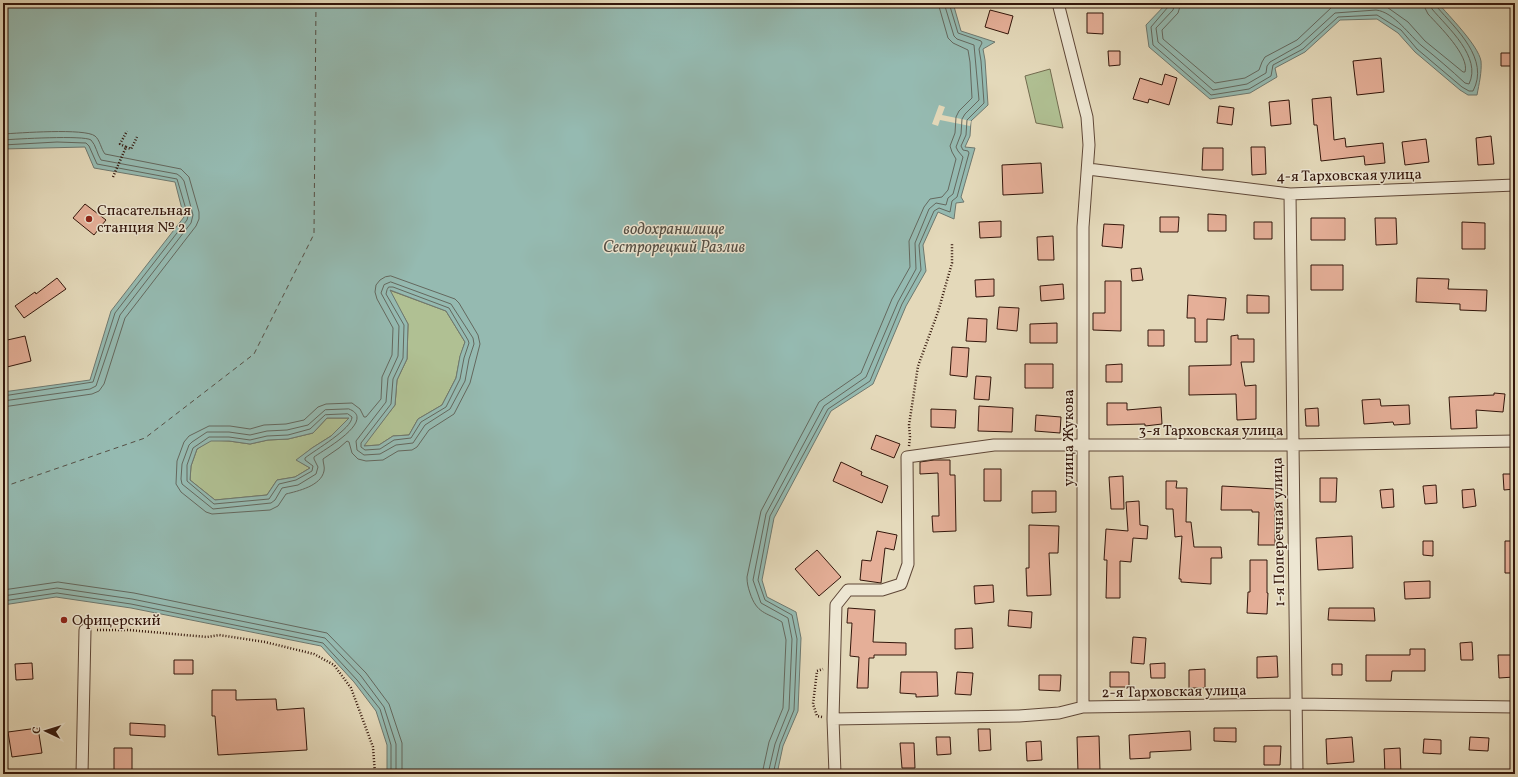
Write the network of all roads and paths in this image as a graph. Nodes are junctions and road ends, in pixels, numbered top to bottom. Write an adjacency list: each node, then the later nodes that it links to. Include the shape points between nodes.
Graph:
1 (1058, 3): 5 (street, улица Жукова, via 1087,117)
2 (127, 131): 4 (path, via 120,144)
3 (137, 136): 4 (path, via 131,149)
4 (126, 147): 6 (path)
5 (1088, 169): 8 (street, 4-я Тарховская улица); 11 (street, улица Жукова, via 1083,227)
6 (113, 177)
7 (1515, 185): 8 (street, 4-я Тарховская улица)
8 (1290, 194): 12 (street, 1-я Поперечная улица)
9 (952, 244): 13 (path, via 952,263 938,312 918,366)
10 (1515, 441): 12 (street, 3-я Тарховская улица)
11 (1083, 445): 12 (street, 3-я Тарховская улица); 13 (street, 3-я Тарховская улица, via 994,445); 17 (street, улица Жукова)
12 (1292, 445): 16 (street, 1-я Поперечная улица)
13 (907, 457): 15 (street, via 908,564 900,584 882,590 848,590 836,605)
14 (85, 630): 20 (street); 21 (path, via 129,630 207,638 218,635 265,642 314,654 334,665 351,688 372,747)
15 (834, 667): 19 (street); 19 (path, via 817,671 813,704 817,716)
16 (1296, 704): 17 (street, 2-я Тарховская улица); 18 (street, 2-я Тарховская улица); 23 (street, 1-я Поперечная улица)
17 (1083, 706): 19 (street, 2-я Тарховская улица, via 1059,714)
18 (1515, 707)
19 (834, 719): 22 (street)
20 (82, 774)
21 (375, 774)
22 (835, 774)
23 (1297, 774)

